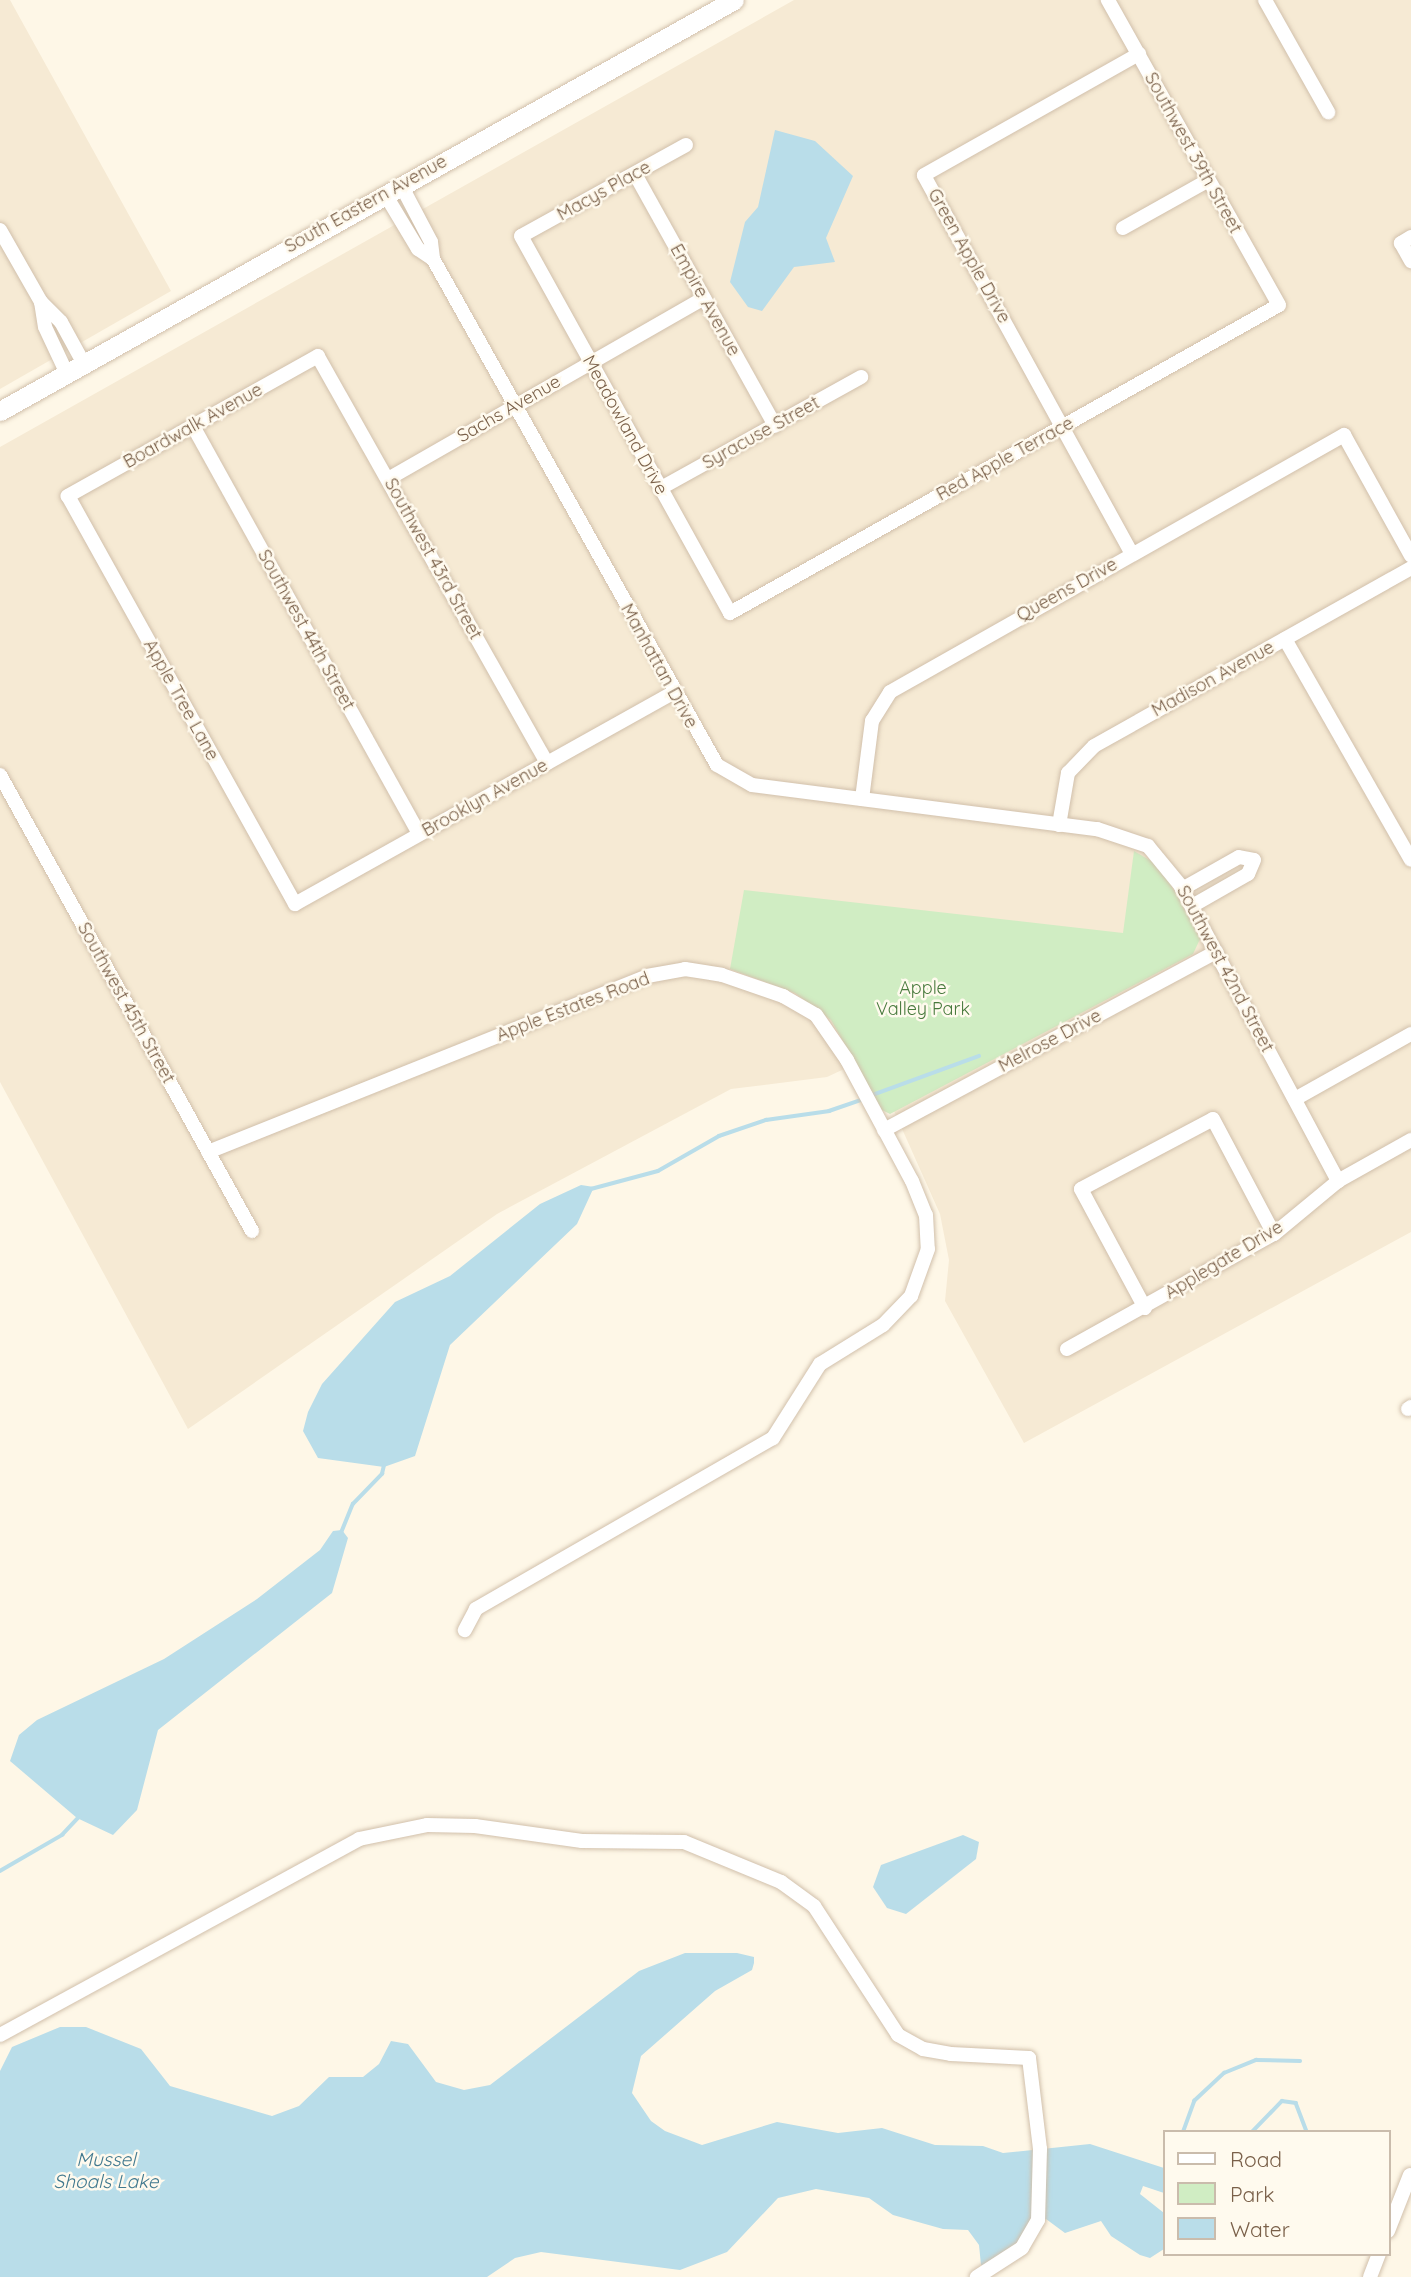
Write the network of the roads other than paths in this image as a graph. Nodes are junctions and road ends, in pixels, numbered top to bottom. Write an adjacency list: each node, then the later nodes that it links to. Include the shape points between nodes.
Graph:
1 (734, 0): 9 (street, South Eastern Avenue)
2 (1108, 0): 4 (street, Southwest 39th Street)
3 (1265, 0): 5 (street)
4 (1139, 54): 8 (street, Southwest 39th Street); 27 (street, Green Apple Drive, via 924,175)
5 (1328, 112)
6 (687, 145): 7 (street, Macys Place)
7 (635, 174): 12 (street, Macys Place); 15 (street, Empire Avenue)
8 (1209, 180): 10 (street); 17 (street, Southwest 39th Street)
9 (393, 189): 20 (street, South Eastern Avenue); 23 (street, Manhattan Drive, via 431,242 433,259)
10 (1123, 228)
11 (0, 230): 16 (street)
12 (521, 236): 19 (street, Meadowland Drive)
13 (1406, 240): 14 (street)
14 (1411, 261)
15 (704, 298): 19 (street, Sachs Avenue); 26 (street, Empire Avenue)
16 (40, 302): 20 (street, via 61,322); 21 (street, via 45,327)
17 (1279, 306): 27 (street, Red Apple Terrace)
18 (318, 356): 25 (street, Boardwalk Avenue); 28 (street, Southwest 43rd Street)
19 (590, 363): 23 (street, Sachs Avenue); 29 (street, Meadowland Drive)
20 (84, 364): 21 (street, South Eastern Avenue)
21 (66, 373): 24 (street, South Eastern Avenue)
22 (861, 377): 26 (street, Syracuse Street)
23 (514, 406): 28 (street, Sachs Avenue); 36 (street, Manhattan Drive)
24 (0, 411)
25 (193, 426): 30 (street, Boardwalk Avenue); 41 (street, Southwest 44th Street)
26 (775, 426): 29 (street, Syracuse Street)
27 (1062, 427): 31 (street, Green Apple Drive); 34 (street, Red Apple Terrace)
28 (388, 479): 37 (street, Southwest 43rd Street)
29 (661, 488): 34 (street, Meadowland Drive)
30 (68, 496): 44 (street, Apple Tree Lane)
31 (1132, 554): 32 (street, Queens Drive, via 1344,435); 39 (street, Queens Drive, via 890,692 872,721)
32 (1411, 556)
33 (1411, 568): 35 (street, Madison Avenue)
34 (730, 613)
35 (1285, 639): 40 (street, Madison Avenue, via 1082,756 1065,781); 42 (street)
36 (675, 692): 37 (street, Brooklyn Avenue); 39 (street, Manhattan Drive, via 710,756 738,780)
37 (547, 763): 41 (street, Brooklyn Avenue)
38 (0, 775): 51 (street, Southwest 45th Street)
39 (862, 799): 40 (street, Manhattan Drive)
40 (1059, 825): 43 (street, Southwest 42nd Street, via 1134,838 1161,856)
41 (419, 834): 44 (street, Brooklyn Avenue)
42 (1411, 860)
43 (1182, 889): 45 (street, Southwest 42nd Street); 45 (street, via 1239,857 1254,860 1248,874)
44 (295, 904)
45 (1192, 906): 46 (street, Southwest 42nd Street)
46 (1216, 952): 48 (street, Southwest 42nd Street); 49 (street, Melrose Drive)
47 (1411, 1034): 48 (street)
48 (1295, 1099): 52 (street, Southwest 42nd Street)
49 (884, 1130): 51 (street, Apple Estates Road, via 833,1036 816,1015 783,996 722,975 685,969 647,976); 57 (street, Apple Estates Road, via 921,1200 928,1250 920,1280 902,1307 820,1364 773,1438 476,1609)
50 (1411, 1140): 52 (street, Applegate Drive)
51 (208, 1152): 53 (street, Southwest 45th Street)
52 (1338, 1181): 54 (street, Applegate Drive)
53 (252, 1231)
54 (1274, 1234): 55 (street, Applegate Drive); 55 (street, via 1213,1119 1081,1189)
55 (1145, 1308): 56 (street, Applegate Drive)
56 (1067, 1349)
57 (465, 1630)
58 (0, 2035): 62 (street, via 359,1839 428,1825 582,1841 684,1842 780,1882 814,1906 898,2035 923,2049 951,2054 1030,2058 1040,2149 1038,2220 1022,2248)
59 (1409, 2175): 60 (street)
60 (1390, 2226)
61 (1378, 2256): 63 (street)
62 (977, 2277)
63 (1370, 2277)

